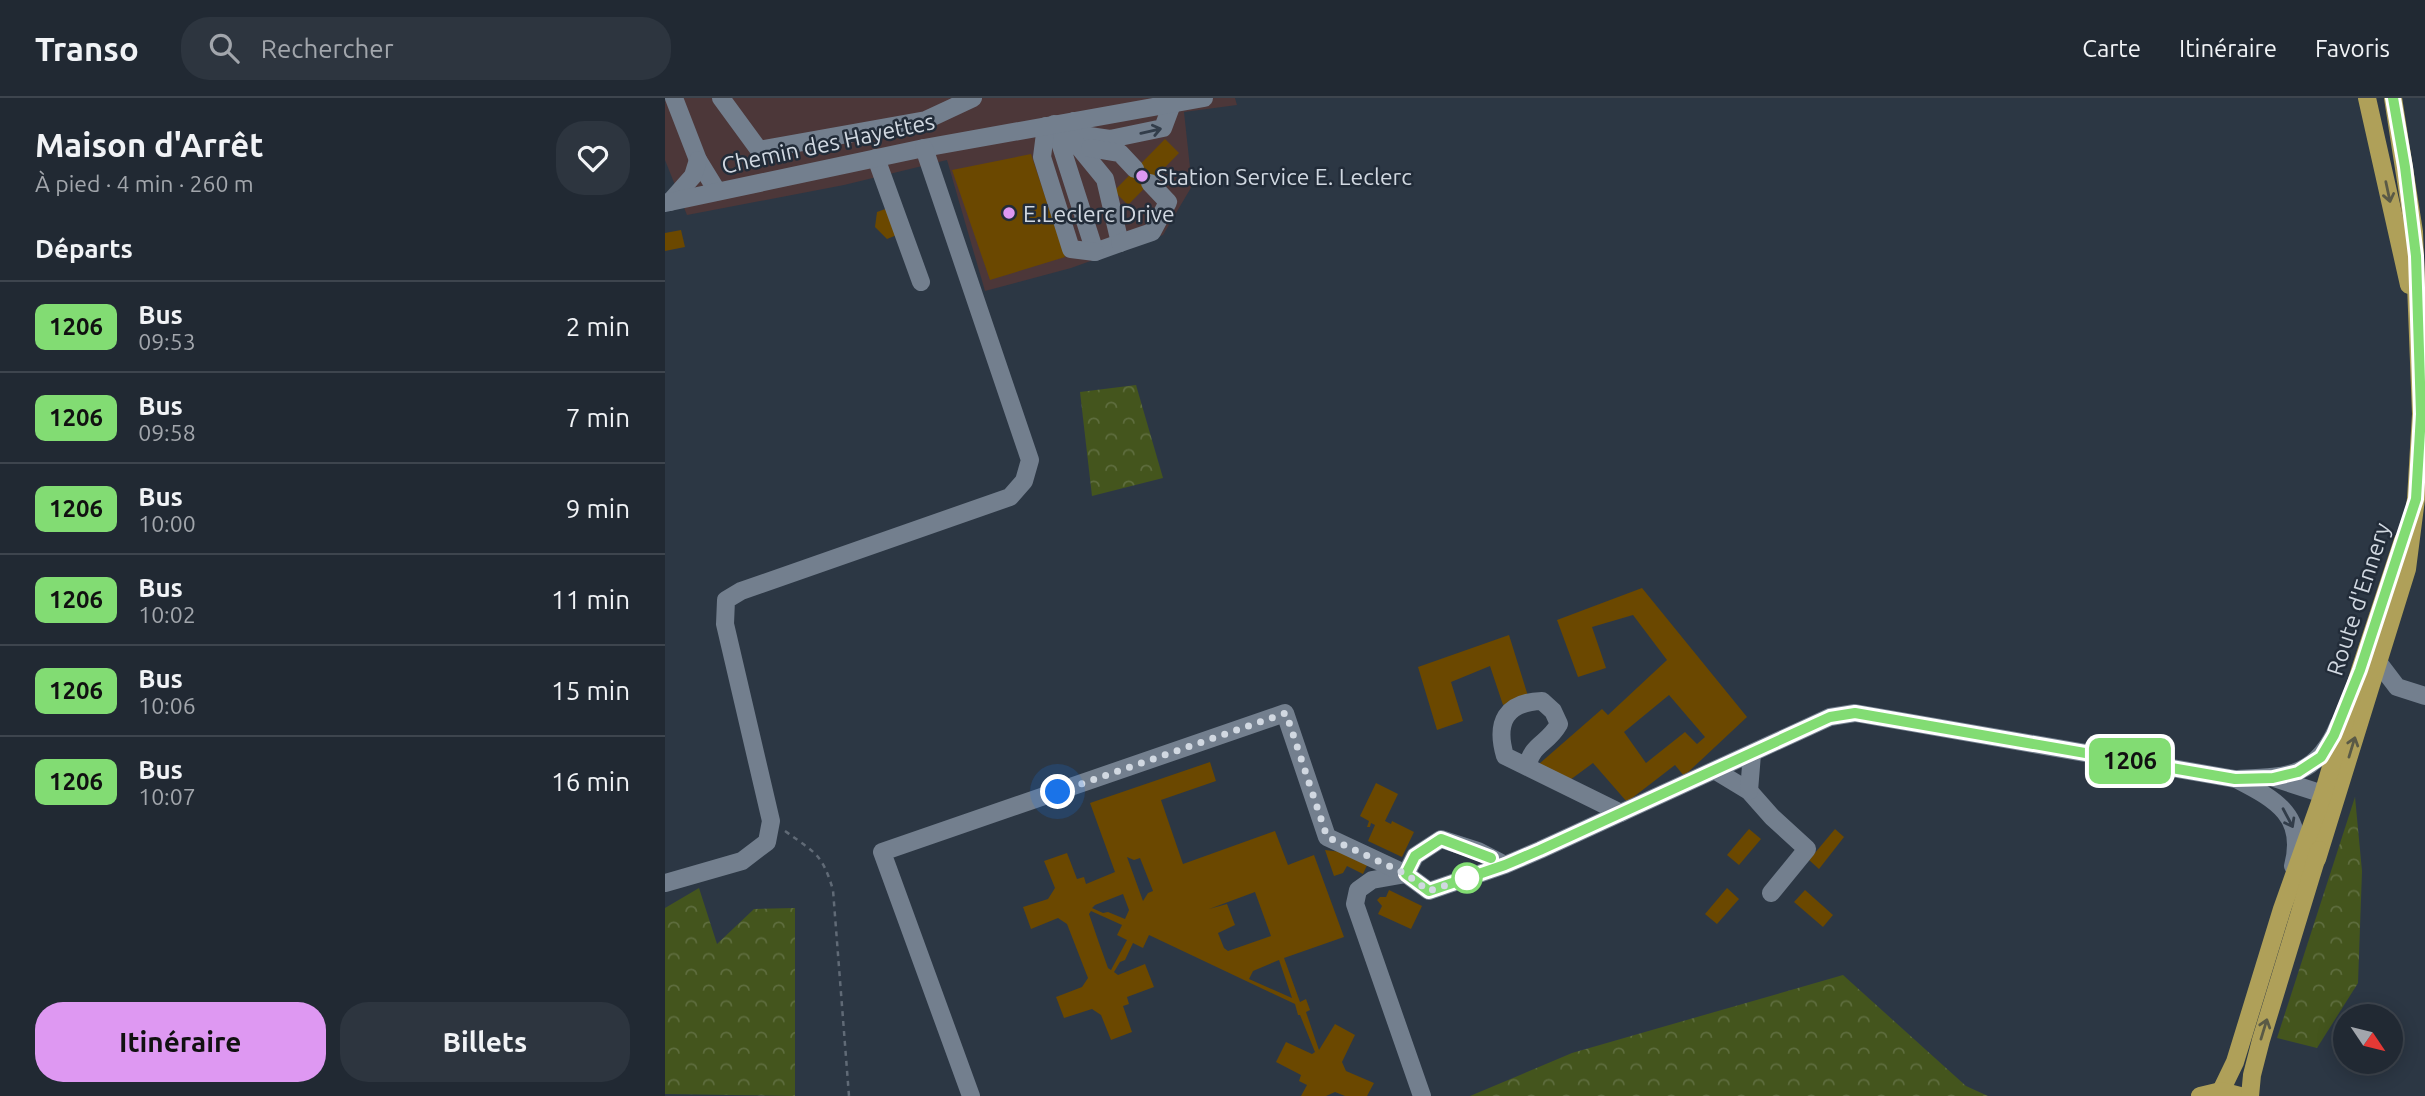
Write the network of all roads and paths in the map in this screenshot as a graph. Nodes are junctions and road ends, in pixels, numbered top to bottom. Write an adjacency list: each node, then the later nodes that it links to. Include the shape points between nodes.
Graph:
1 (674, 98): 12 (street)
2 (721, 98): 3 (street, via 759,150 926,120)
3 (974, 98)
4 (1204, 98): 7 (street, Chemin des Hayettes)
5 (2367, 98): 23 (main road, Route d'Ennery, one-way to 23)
6 (2393, 98): 20 (main road, Route d'Ennery)
7 (1172, 104): 8 (street, Chemin des Hayettes); 8 (street, one-way to 7, via 1082,135 1110,139 1163,128)
8 (1058, 124): 9 (street); 10 (street, Chemin des Hayettes); 16 (street); 18 (street)
9 (1080, 147): 13 (street, via 1120,153); 19 (street, via 1105,179)
10 (924, 148): 11 (street, Chemin des Hayettes); 38 (street, via 1030,460 1024,481 1010,497 726,600 725,624)
11 (876, 158): 15 (street, Chemin des Hayettes); 22 (street)
12 (698, 160): 15 (street); 17 (street, via 693,176)
13 (1135, 169)
14 (1150, 183): 19 (street, via 1168,202 1152,232)
15 (717, 191): 17 (street, Chemin des Hayettes)
16 (1056, 200): 18 (street); 18 (street); 18 (street); 18 (street)
17 (667, 202)
18 (1081, 205): 19 (street)
19 (1119, 243)
20 (2416, 256): 21 (street); 23 (main road, Route d'Ennery)
21 (2425, 273)
22 (921, 282)
23 (2419, 326): 24 (main road, Route d'Ennery, via 2421,414)
24 (2416, 499): 25 (main road, Route d'Ennery, via 2407,569); 26 (main road, Route d'Ennery)
25 (2378, 662): 27 (street); 29 (main road, Route d'Ennery)
26 (2360, 670): 33 (street, via 2321,757 2298,772); 36 (main road, Route d'Ennery)
27 (2397, 687): 28 (street); 29 (street)
28 (2425, 696)
29 (2367, 701): 39 (main road, Route d'Ennery, one-way to 29)
30 (1752, 754): 32 (street); 34 (street, via 1830,717 1855,713); 35 (street)
31 (1527, 767): 37 (street)
32 (1716, 771): 35 (street); 37 (street)
33 (2273, 778): 34 (street); 36 (street)
34 (2235, 779): 44 (street, one-way to 44, via 2282,806 2296,834 2297,853)
35 (1749, 792): 43 (street, via 1807,849)
36 (2323, 794): 39 (main road); 44 (main road)
37 (1621, 813): 40 (street)
38 (771, 821): 42 (street, via 767,842 742,861); 46 (path, via 825,864 832,890)
39 (2317, 859): 51 (main road, one-way to 39, via 2261,1040)
40 (1505, 865): 41 (street, via 1429,891); 41 (street, via 1441,839 1415,856)
41 (1406, 874): 47 (street, via 1327,837 1286,713 882,852); 48 (street, via 1372,880 1358,890 1355,904)
42 (665, 883)
43 (1771, 893)
44 (2282, 909): 45 (main road, via 2235,1062)
45 (2221, 1091): 49 (main road); 50 (main road)
46 (849, 1096)
47 (971, 1096)
48 (1422, 1096)
49 (2200, 1096)
50 (2240, 1096)
51 (2250, 1096)

